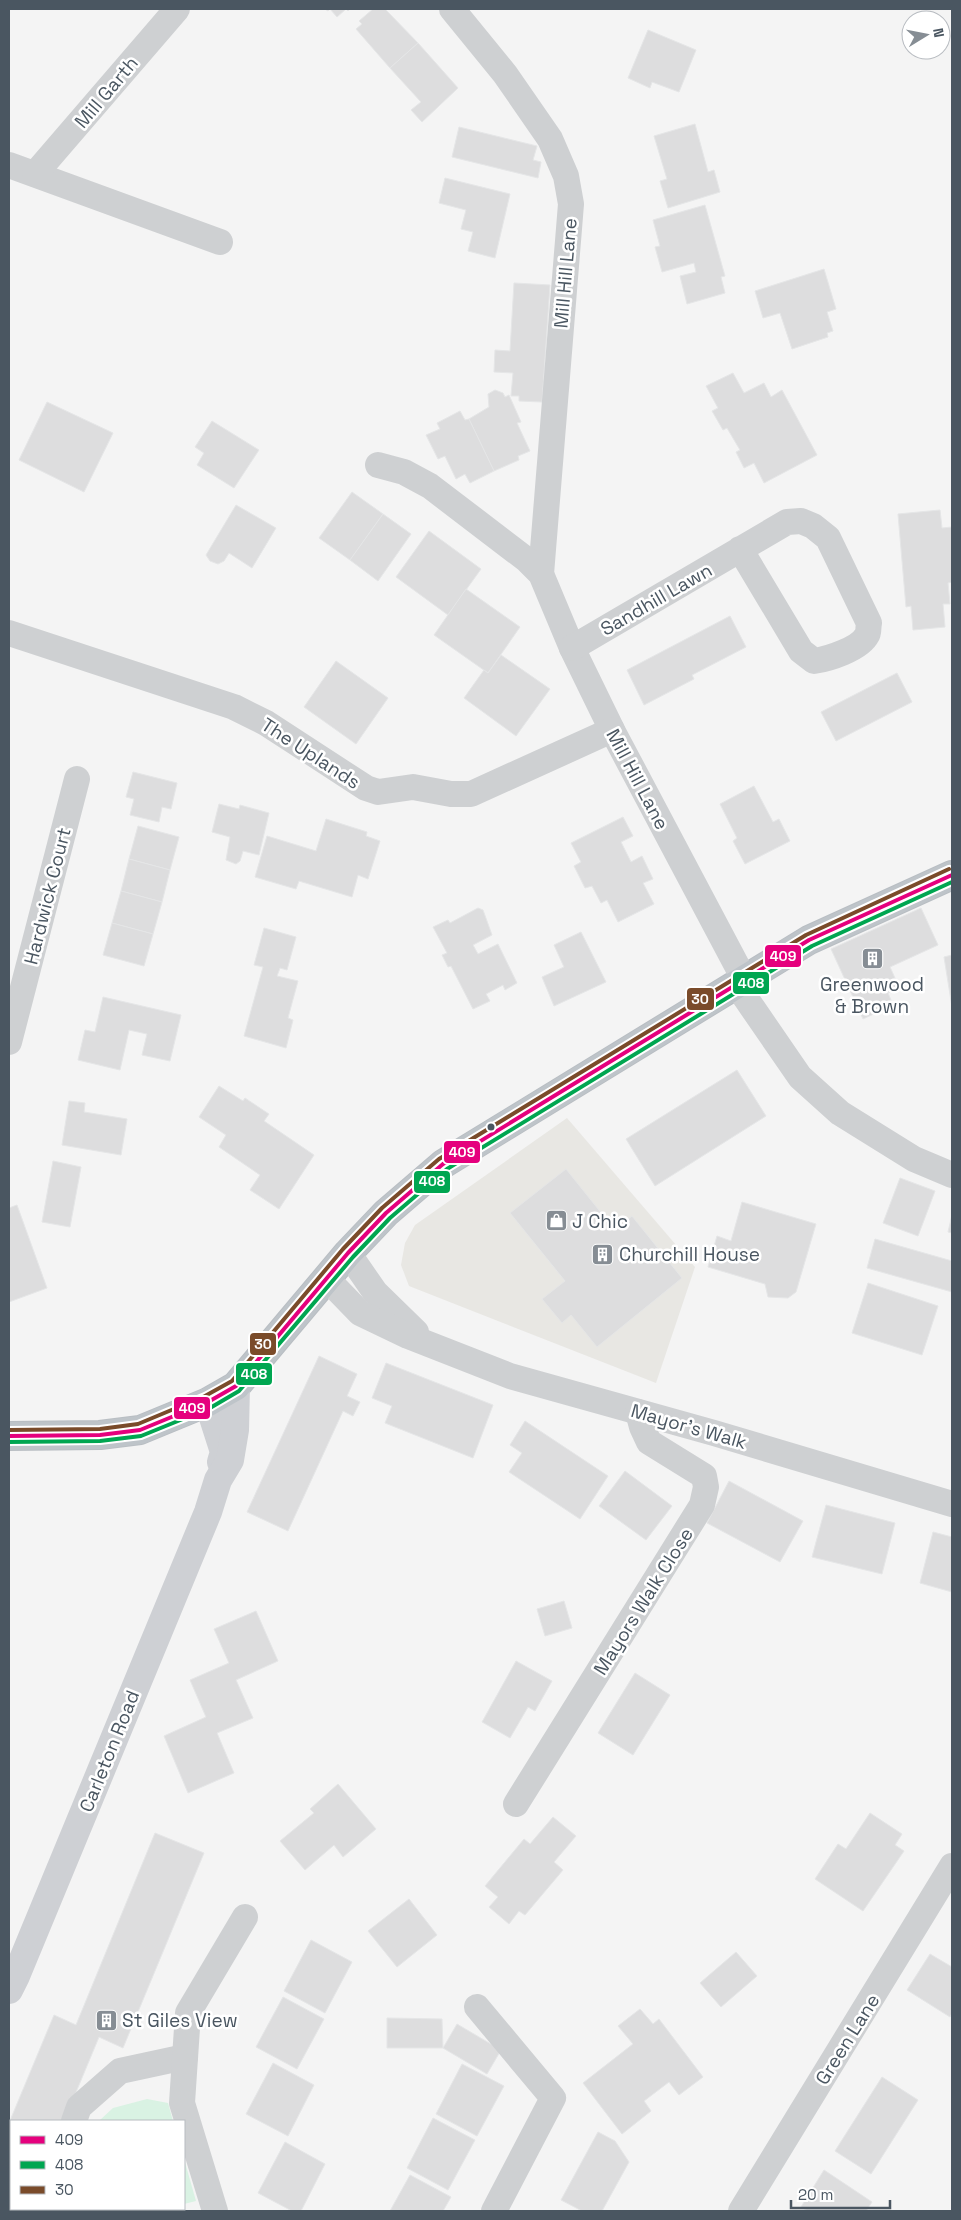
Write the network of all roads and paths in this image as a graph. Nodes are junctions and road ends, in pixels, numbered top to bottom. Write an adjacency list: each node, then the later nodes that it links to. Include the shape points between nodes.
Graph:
1 (176, 9): 4 (street, Mill Garth)
2 (452, 9): 8 (street, Mill Hill Lane, via 505,74 550,139 566,176 571,204)
3 (9, 165): 4 (street)
4 (35, 174): 5 (street)
5 (220, 242)
6 (378, 465): 8 (street, Mill Hill Lane, via 404,472 430,486 527,560)
7 (740, 549): 7 (street, Sandhill Lawn, via 801,651 814,661 826,660 860,644 867,635 869,623 828,538 813,526 801,520 788,522); 10 (street, Sandhill Lawn)
8 (540, 574): 10 (street, Mill Hill Lane)
9 (9, 632): 11 (street, The Uplands, via 234,707 266,723 366,788 378,792 413,787 471,794)
10 (572, 648): 11 (street, Mill Hill Lane)
11 (612, 730): 14 (street, Mill Hill Lane)
12 (77, 779): 15 (street, Hardwick Court)
13 (952, 875): 14 (highway, via 808,940)
14 (740, 982): 16 (street, Mill Hill Lane, via 800,1077 840,1113 914,1159); 17 (highway, via 443,1164 386,1212)
15 (9, 1042)
16 (952, 1175)
17 (348, 1253): 18 (highway); 19 (street, Mayor's Walk, via 375,1292)
18 (327, 1279): 19 (street, Mayor's Walk, via 360,1313); 20 (highway)
19 (428, 1343): 22 (street, Mayor's Walk, via 510,1376)
20 (236, 1386): 21 (highway); 25 (street, Carleton Road, via 235,1430 230,1460 218,1480)
21 (208, 1402): 23 (highway, via 140,1430 100,1435); 25 (street, Carleton Road, via 224,1452)
22 (638, 1412): 24 (street, Mayor's Walk); 26 (street, Mayors Walk Close, via 649,1442 704,1476 706,1487 702,1504)
23 (9, 1436)
24 (952, 1504)
25 (208, 1512): 29 (street, Carleton Road)
26 (516, 1804)
27 (952, 1866): 35 (street, Green Lane)
28 (245, 1917): 31 (street, via 188,2013)
29 (11, 1981)
30 (477, 2007): 34 (street, via 553,2098)
31 (185, 2057): 32 (street, via 120,2072 79,2107); 33 (street, via 182,2103)
32 (74, 2120)
33 (216, 2211)
34 (494, 2211)
35 (741, 2211)

